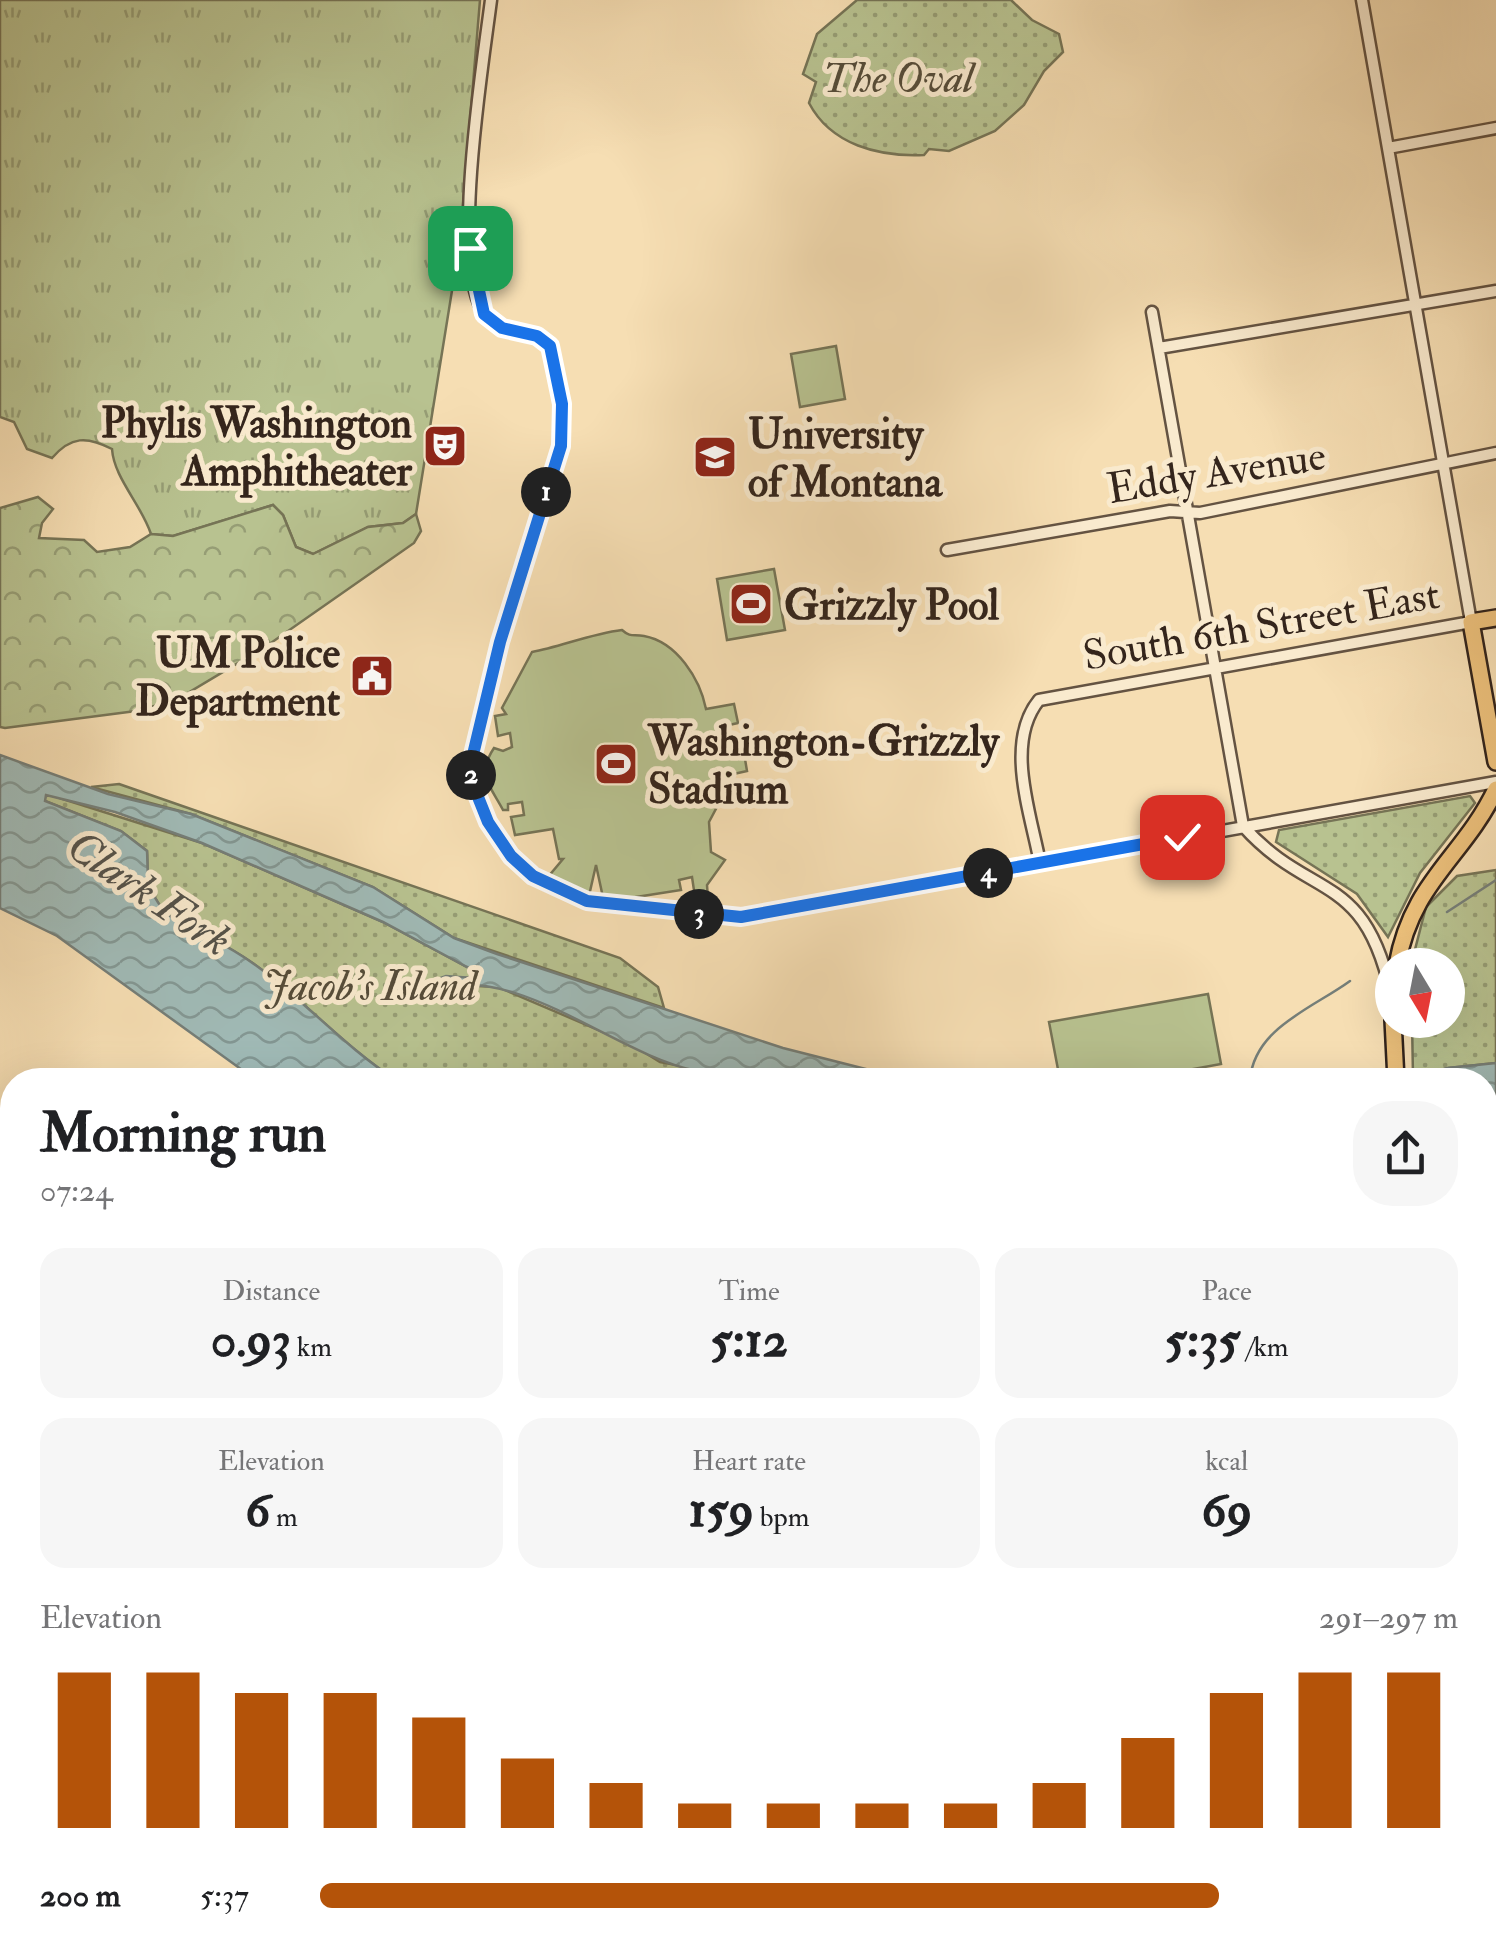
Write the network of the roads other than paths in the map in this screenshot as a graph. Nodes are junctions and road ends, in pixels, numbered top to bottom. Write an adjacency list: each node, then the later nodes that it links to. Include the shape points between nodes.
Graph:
1 (491, 0): 20 (street, via 472,180 472,264 484,314 550,346 563,413 561,446 472,750 474,787 494,833 533,876 587,901 725,917)
2 (1362, 0): 4 (street)
3 (1496, 128): 4 (street)
4 (1388, 148): 6 (street)
5 (1496, 291): 6 (street)
6 (1416, 305): 8 (street); 10 (street)
7 (1152, 312): 8 (street)
8 (1158, 348): 11 (street)
9 (1496, 453): 10 (street, Eddy Avenue)
10 (1444, 462): 11 (street, Eddy Avenue); 14 (street)
11 (1186, 512): 12 (street, Eddy Avenue); 15 (street)
12 (947, 550)
13 (1496, 618): 14 (highway, South 6th Street East)
14 (1472, 622): 15 (street, South 6th Street East); 16 (highway)
15 (1214, 668): 19 (street); 20 (street, South 6th Street East, via 1040,700 1026,724 1023,752)
16 (1496, 762)
17 (1496, 785): 19 (street); 21 (highway)
18 (1496, 812): 21 (highway)
19 (1242, 826): 20 (street); 22 (street, via 1360,912)
20 (1040, 863)
21 (1422, 890): 23 (highway)
22 (1380, 948)
23 (1400, 948)
24 (1394, 1038): 25 (highway)
25 (1395, 1068)

